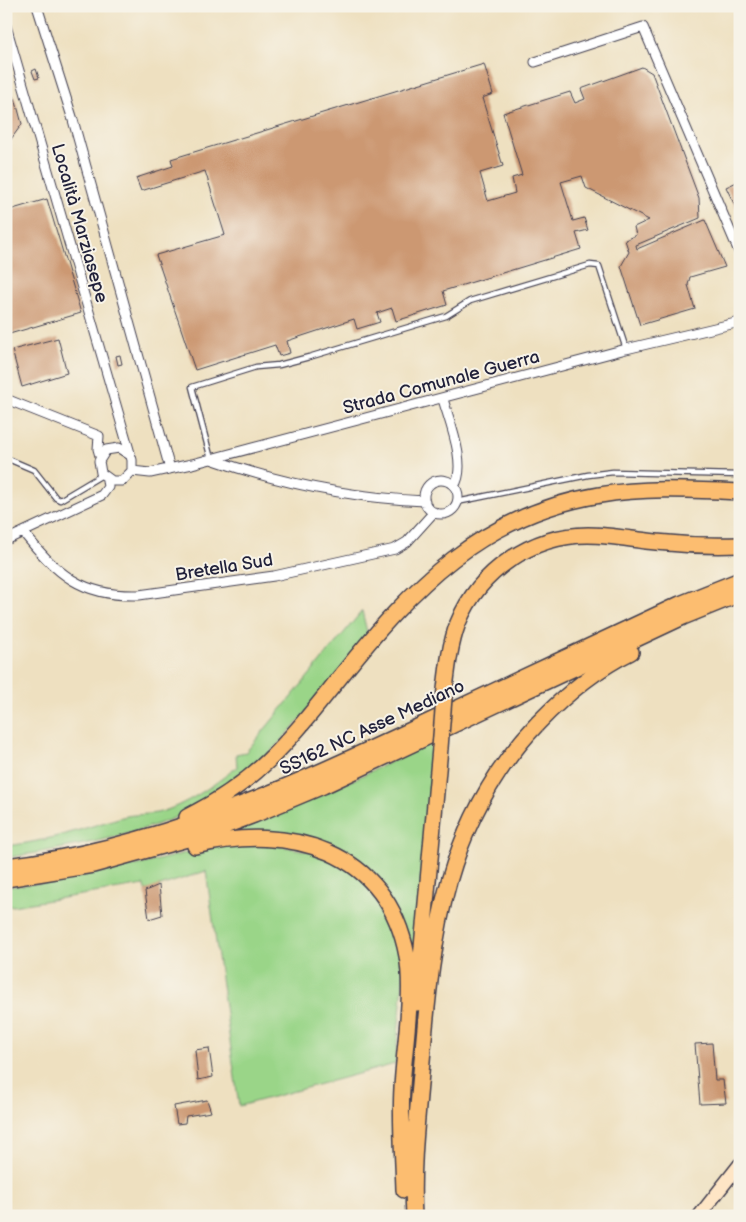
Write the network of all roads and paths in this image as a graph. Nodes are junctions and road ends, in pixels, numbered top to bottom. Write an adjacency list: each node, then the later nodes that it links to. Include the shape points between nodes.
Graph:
1 (37, 6): 15 (street, via 73,120)
2 (6, 26): 9 (street, Località Marziasepe)
3 (535, 62): 4 (street, via 643,27)
4 (740, 254)
5 (740, 322): 6 (street, Strada Comunale Guerra)
6 (626, 349): 8 (street, Strada Comunale Guerra); 14 (lane, via 599,266 590,265 470,301 446,316 309,357 256,367 192,387)
7 (6, 399): 12 (street, via 99,436)
8 (443, 399): 14 (street, Strada Comunale Guerra); 19 (street, via 460,466 459,479)
9 (123, 428): 10 (street); 11 (street, Località Marziasepe)
10 (115, 447): 11 (street); 12 (street)
11 (130, 455): 16 (street)
12 (100, 456): 18 (street, via 98,465)
13 (6, 458): 18 (lane, via 34,470 60,500)
14 (211, 459): 15 (street, Strada Comunale Guerra); 21 (street, via 247,472 302,484 370,496)
15 (170, 469): 16 (street, Strada Comunale Guerra, via 150,474)
16 (132, 471): 18 (street, via 122,481)
17 (740, 475): 22 (lane, via 613,472)
18 (104, 477): 24 (street, via 108,487 102,495)
19 (454, 486): 21 (street, via 445,480 434,481 426,489); 22 (street)
20 (740, 492): 30 (highway, via 656,490 599,495 554,506 496,530 453,557 403,602 293,735 257,773 226,796 185,818)
21 (425, 501): 23 (street)
22 (458, 502): 23 (street, via 451,510)
23 (434, 512): 24 (street, Bretella Sud, via 407,542 395,549 274,576 119,596 75,584 44,558)
24 (23, 532): 25 (street)
25 (6, 540)
26 (740, 545): 34 (highway, bridge, via 656,542 588,535 557,539 528,548 493,573 468,603 452,644 444,698)
27 (740, 580): 30 (highway, SS162 NC Asse Mediano, via 680,604 318,774 254,801)
28 (740, 594): 30 (highway, SS162 NC Asse Mediano, via 683,617 323,786 254,815 198,836)
29 (740, 600): 36 (highway, via 618,658 556,704 498,772 479,804 454,860 436,935 415,1140)
30 (91, 858): 31 (highway, SS162 NC Asse Mediano); 32 (highway, SS162 NC Asse Mediano); 34 (highway, via 144,858 210,842 262,838 322,849 348,861 368,877 396,919 407,957 401,1122)
31 (6, 866)
32 (6, 879)
33 (740, 1164): 37 (main road)
34 (403, 1176): 35 (highway)
35 (404, 1216)
36 (414, 1216)
37 (700, 1216)

